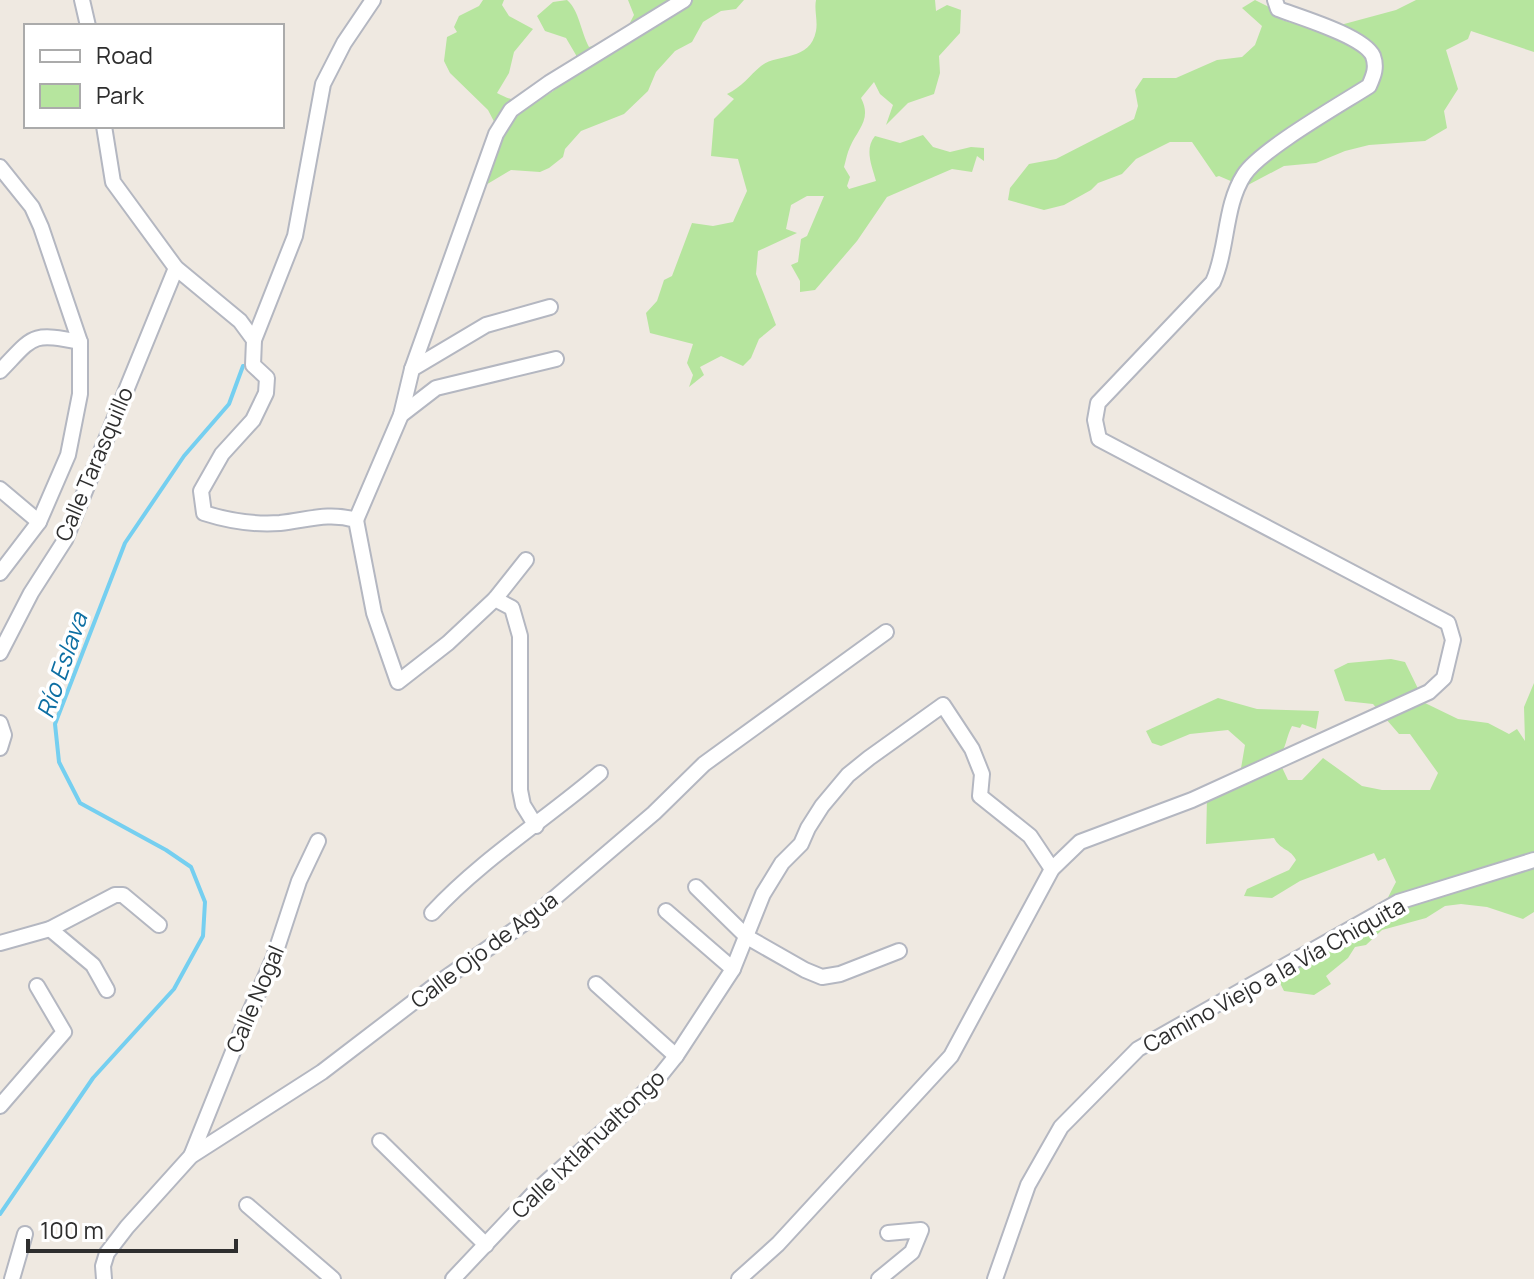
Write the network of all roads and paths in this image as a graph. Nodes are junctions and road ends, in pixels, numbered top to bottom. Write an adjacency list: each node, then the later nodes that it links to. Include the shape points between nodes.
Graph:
1 (82, 0): 5 (street)
2 (373, 0): 10 (street, via 323,84 295,236)
3 (684, 0): 13 (street, via 511,110 496,134)
4 (1275, 0): 30 (street, via 1278,9 1359,41 1372,53 1376,71 1369,86 1263,155 1244,175 1223,262 1213,282 1098,403 1099,439 1448,623 1453,640 1444,678 1429,692 1192,800 1080,842)
5 (88, 24)
6 (104, 128): 8 (street, via 113,182)
7 (0, 167): 11 (street, via 32,207)
8 (176, 268): 10 (street, via 240,321); 23 (street, Calle Tarasquillo, via 65,540)
9 (550, 307): 13 (street, via 486,325)
10 (254, 340): 17 (street, via 253,365 267,378 266,393 253,420 222,454 201,491 204,513 231,522 278,523 338,515)
11 (80, 342): 14 (street, via 40,336); 18 (street, via 80,394 68,455)
12 (556, 359): 15 (street, via 436,388)
13 (412, 369): 15 (street)
14 (0, 371)
15 (401, 415): 17 (street)
16 (0, 489): 18 (street)
17 (356, 520): 21 (street, via 374,613 398,682)
18 (39, 522): 20 (street)
19 (526, 560): 21 (street)
20 (0, 573)
21 (495, 599): 27 (street, via 512,608 520,636 520,790)
22 (886, 632): 46 (street, Calle Ojo de Agua, via 704,764 530,919 322,1072)
23 (1, 645)
24 (0, 723): 25 (street)
25 (0, 748)
26 (600, 773): 27 (street)
27 (536, 826): 33 (street)
28 (318, 841): 46 (street, Calle Nogal)
29 (1534, 860): 57 (street, Camino Viejo a la Vía Chiquita, via 1398,902 1138,1049 1061,1127 1028,1185)
30 (1052, 869): 36 (street, Calle Ixtlahualtongo, via 1030,836 980,796 982,774 943,705 848,775 782,863); 55 (street, via 951,1056 778,1244)
31 (696, 887): 36 (street)
32 (666, 911): 39 (street)
33 (432, 913)
34 (159, 925): 35 (street, via 123,895 115,895)
35 (50, 929): 37 (street); 42 (street, via 93,965)
36 (747, 937): 38 (street, via 822,977); 39 (street, Calle Ixtlahualtongo)
37 (0, 943)
38 (899, 951)
39 (733, 969): 43 (street, Calle Ixtlahualtongo)
40 (596, 984): 43 (street)
41 (37, 986): 44 (street, via 64,1032)
42 (107, 990)
43 (676, 1056): 50 (street, Calle Ixtlahualtongo)
44 (0, 1106)
45 (380, 1141): 50 (street)
46 (191, 1156): 52 (street, Calle Ojo de Agua, via 107,1253)
47 (247, 1205): 53 (street)
48 (888, 1233): 56 (street, via 921,1230 912,1252)
49 (25, 1234): 51 (street)
50 (486, 1245): 54 (street, Calle Ixtlahualtongo)
51 (12, 1279)
52 (104, 1279)
53 (333, 1279)
54 (453, 1279)
55 (739, 1279)
56 (879, 1279)
57 (995, 1279)

